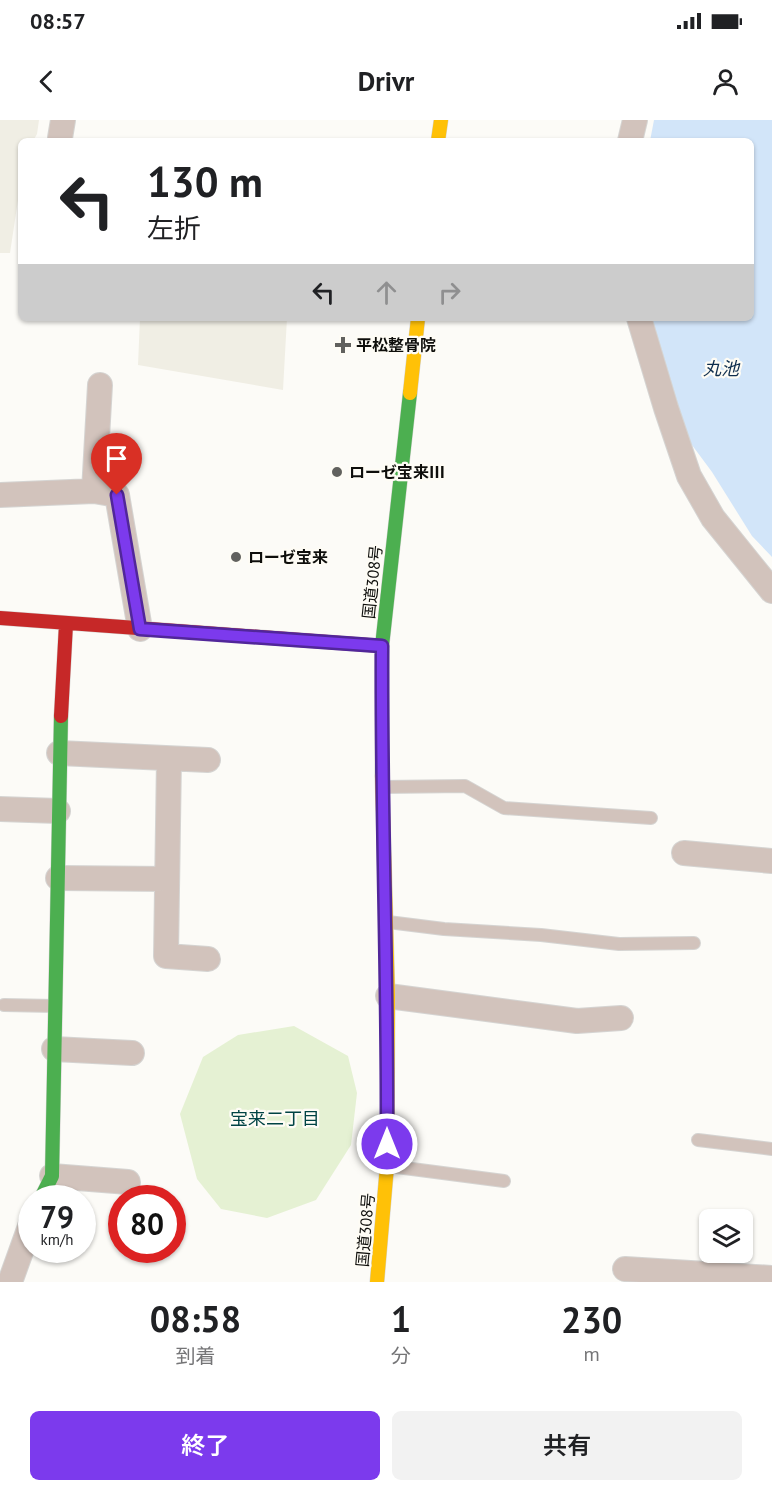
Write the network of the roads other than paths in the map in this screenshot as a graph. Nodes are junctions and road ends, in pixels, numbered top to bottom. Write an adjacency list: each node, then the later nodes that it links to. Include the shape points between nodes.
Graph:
1 (635, 120): 2 (street)
2 (631, 138)
3 (418, 321): 12 (main road, 国道308号)
4 (640, 321): 8 (street, via 689,476 713,518)
5 (100, 385): 6 (street)
6 (94, 491): 7 (street); 11 (street, via 117,495)
7 (0, 495)
8 (772, 591)
9 (0, 618): 10 (main road)
10 (66, 624): 11 (main road); 13 (main road)
11 (140, 629): 12 (main road)
12 (382, 646): 16 (main road, 国道308号)
13 (59, 753): 14 (street); 18 (main road)
14 (169, 759): 15 (street); 23 (street)
15 (208, 760)
16 (382, 786): 19 (lane, via 465,786 504,808); 24 (main road, 国道308号)
17 (0, 809): 18 (street)
18 (58, 811): 22 (main road)
19 (651, 818)
20 (684, 853): 21 (street)
21 (772, 861)
22 (58, 878): 23 (street); 29 (main road)
23 (167, 879): 26 (street, via 166,956)
24 (386, 922): 25 (lane, via 619,944); 27 (main road, 国道308号)
25 (694, 943)
26 (208, 959)
27 (387, 996): 30 (street, via 577,1020); 35 (main road, 国道308号)
28 (4, 1005): 29 (lane)
29 (55, 1006): 31 (main road)
30 (621, 1018)
31 (54, 1049): 32 (street); 36 (main road)
32 (132, 1053)
33 (698, 1140): 34 (lane)
34 (772, 1149)
35 (387, 1166): 37 (lane); 44 (main road, 国道308号)
36 (52, 1176): 38 (street); 39 (main road)
37 (504, 1181)
38 (128, 1182)
39 (48, 1185)
40 (18, 1260): 43 (street)
41 (626, 1269): 42 (street)
42 (772, 1278)
43 (10, 1282)
44 (377, 1282)

